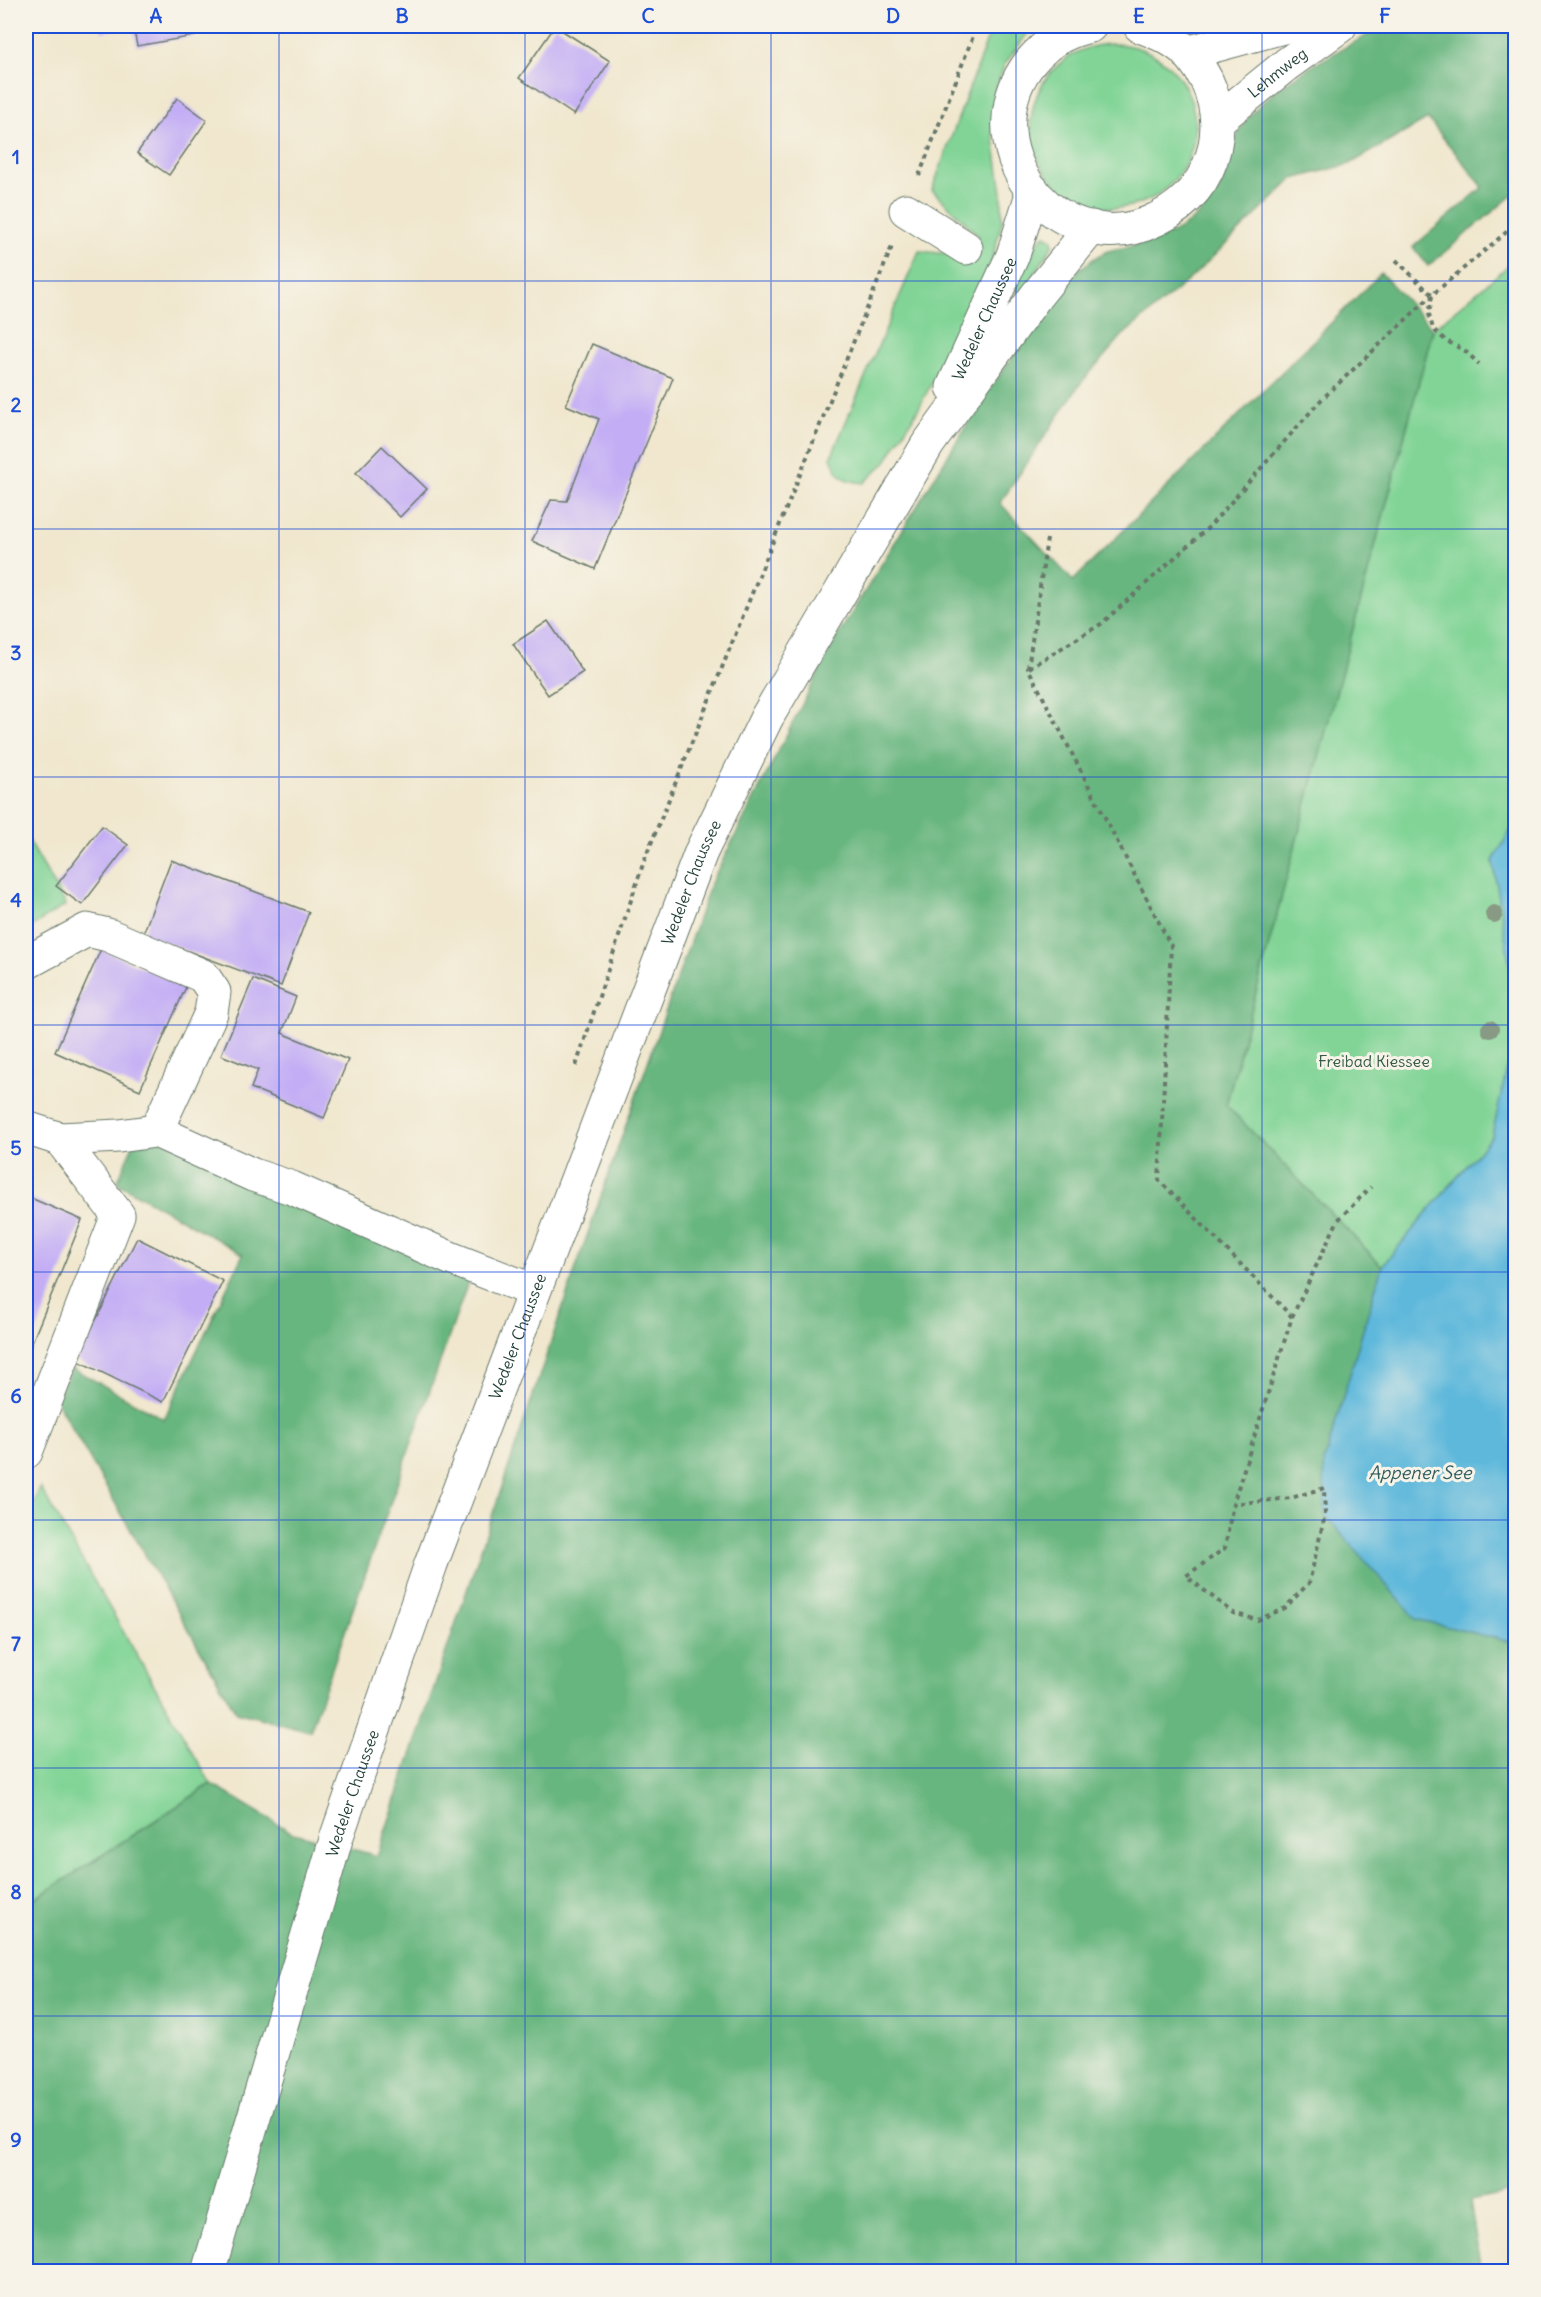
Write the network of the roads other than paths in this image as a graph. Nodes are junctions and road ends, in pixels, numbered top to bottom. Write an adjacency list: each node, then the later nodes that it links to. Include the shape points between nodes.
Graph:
1 (1140, 26): 5 (main road, via 1166,36)
2 (1287, 26): 5 (main road, Lehmweg)
3 (1340, 26): 6 (main road, Lehmweg)
4 (1076, 27): 7 (main road, via 1042,50 1021,76 1010,107 1010,141 1020,174)
5 (1187, 53): 6 (main road, via 1210,86)
6 (1218, 120): 9 (main road, via 1214,156 1198,187 1173,212 1141,227)
7 (1033, 191): 9 (main road, via 1041,203 1071,222); 11 (main road, Wedeler Chaussee, via 1013,255)
8 (906, 210): 10 (main road)
9 (1092, 227): 11 (main road, Wedeler Chaussee, via 1036,296)
10 (966, 248)
11 (928, 444): 16 (main road, Wedeler Chaussee, via 767,717 701,852)
12 (26, 963): 14 (main road, via 87,930 108,935 203,976 214,992 212,1013)
13 (26, 1128): 15 (main road)
14 (156, 1131): 15 (main road); 16 (main road)
15 (60, 1139): 17 (main road, via 118,1215)
16 (534, 1291): 18 (main road, Wedeler Chaussee, via 431,1564 337,1836)
17 (26, 1452)
18 (208, 2271)

